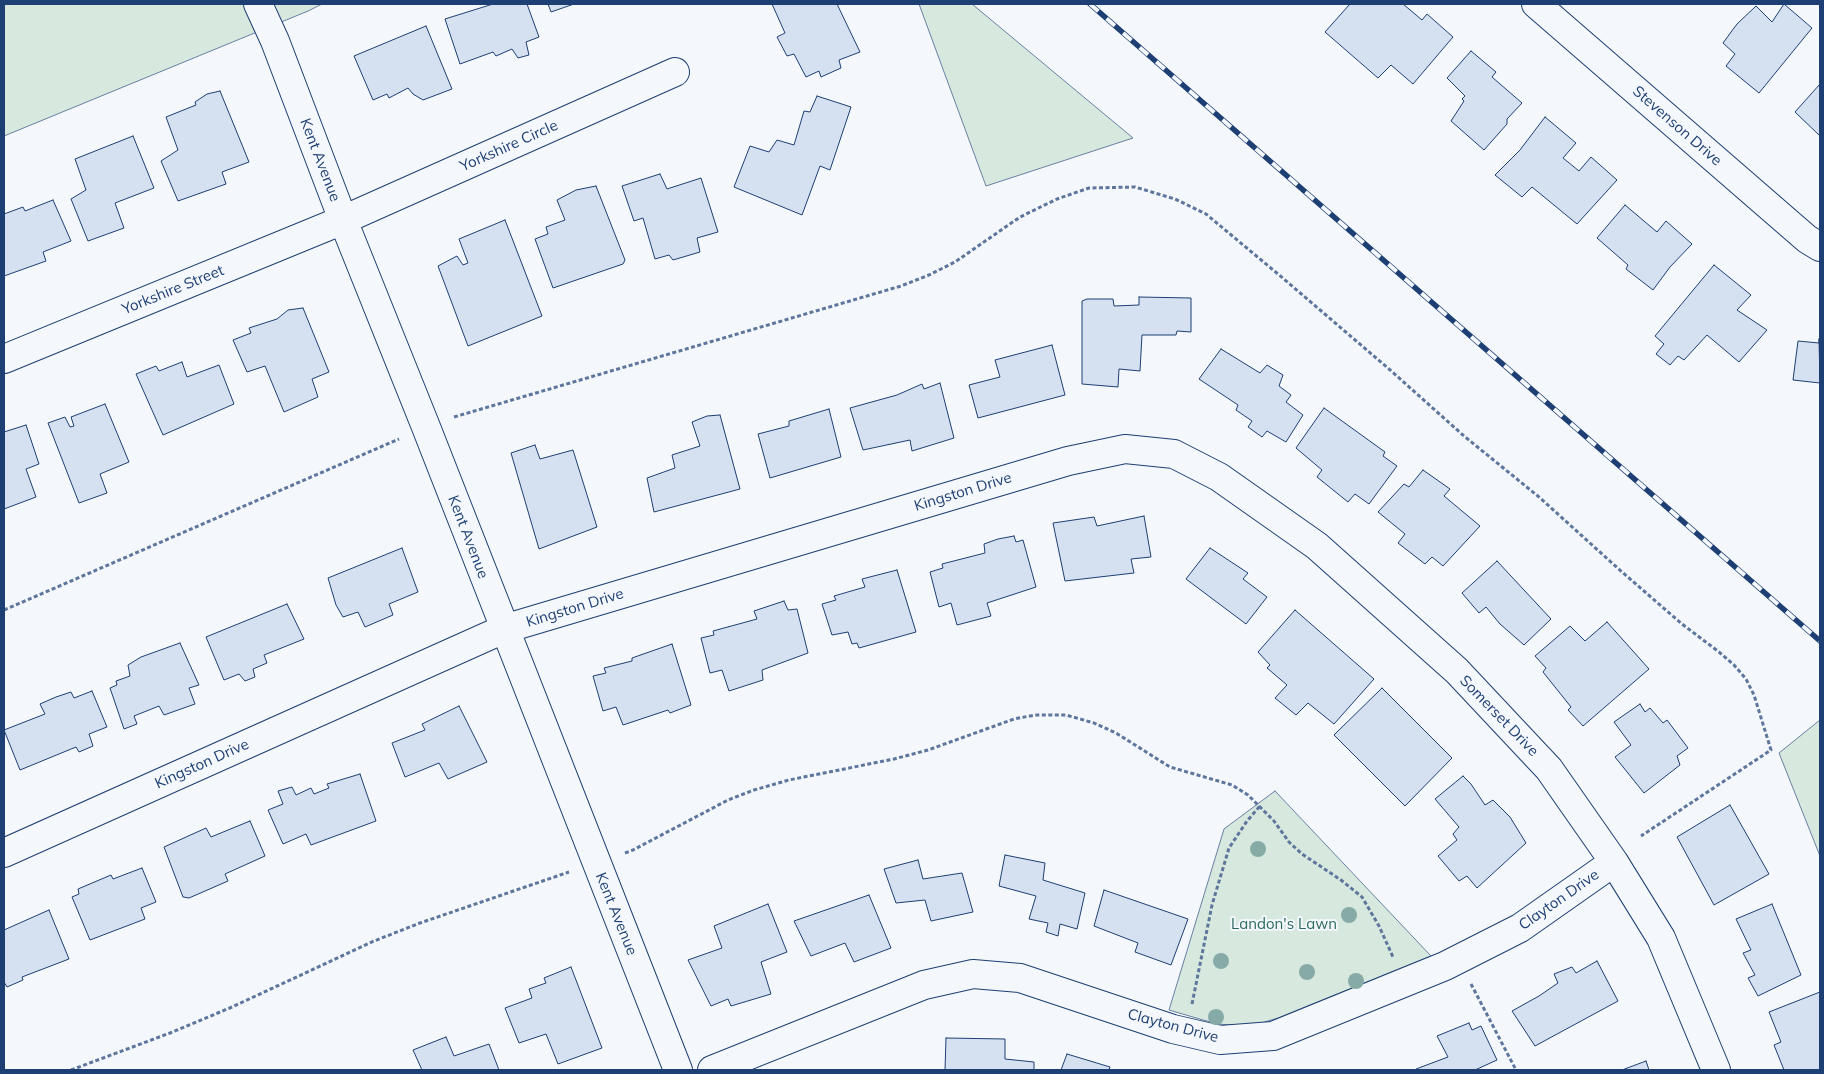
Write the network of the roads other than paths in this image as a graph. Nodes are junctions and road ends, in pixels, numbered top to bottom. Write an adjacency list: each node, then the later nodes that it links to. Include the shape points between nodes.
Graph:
1 (258, 4): 4 (street, Kent Avenue)
2 (1536, 4): 5 (street, Stevenson Drive)
3 (675, 72): 4 (street, Yorkshire Circle)
4 (343, 220): 6 (street, Yorkshire Street); 8 (street, Kent Avenue)
5 (1820, 247)
6 (4, 359)
7 (1174, 454): 8 (street, Kingston Drive, via 1125,449 1068,461); 10 (street, Somerset Drive, via 1220,477 1317,546 1457,671 1550,769)
8 (504, 629): 9 (street, Kingston Drive); 11 (street, Kent Avenue)
9 (4, 854)
10 (1614, 862): 12 (street, Clayton Drive, via 1520,928 1457,959 1273,1036 1220,1040 1020,978 973,974 924,986); 13 (street, Somerset Drive, via 1661,938)
11 (678, 1070)
12 (712, 1070)
13 (1716, 1070)

